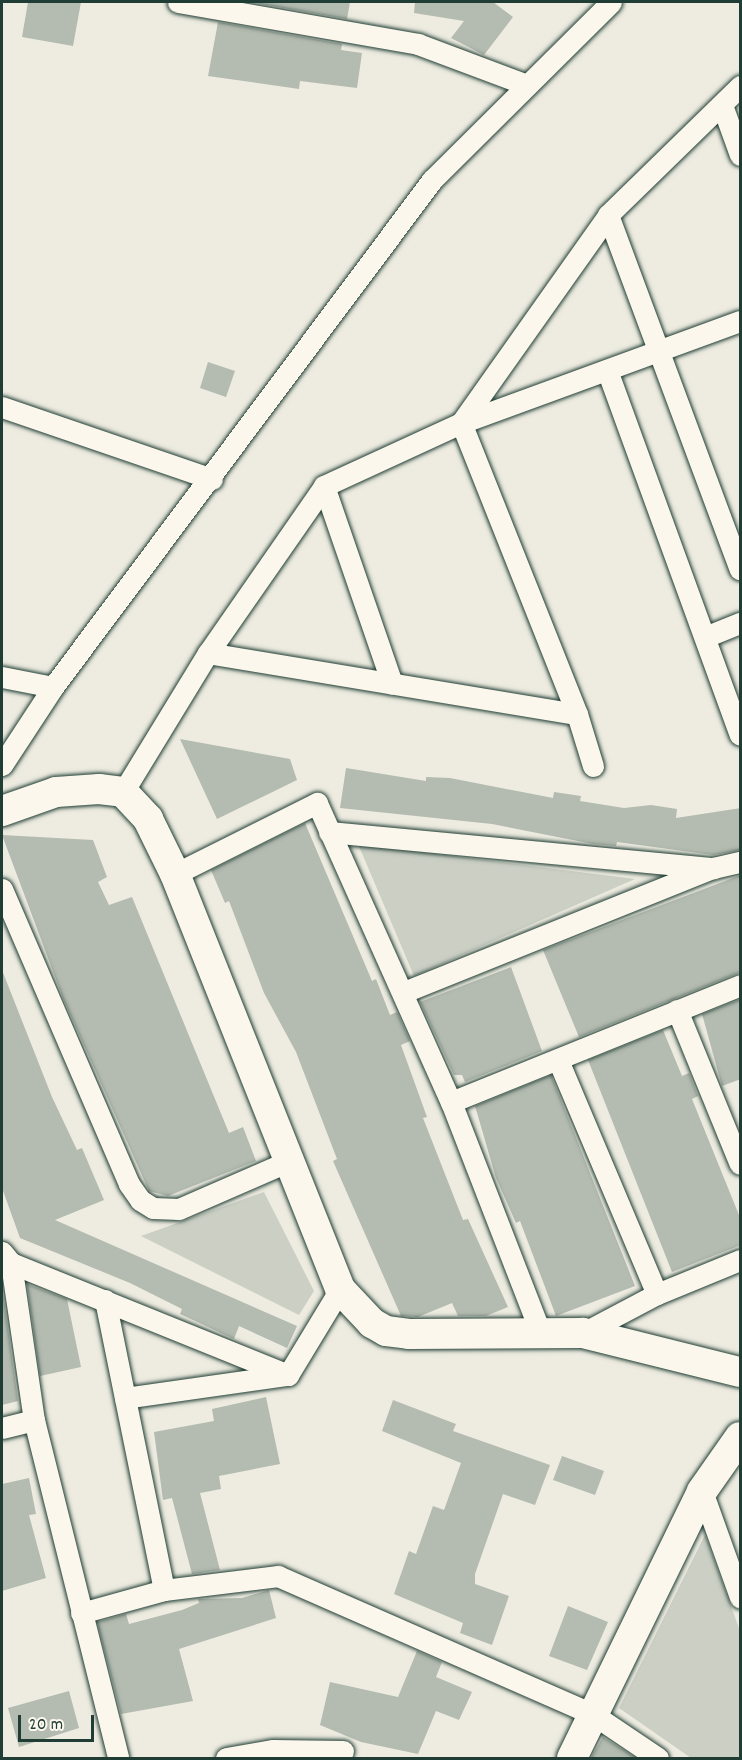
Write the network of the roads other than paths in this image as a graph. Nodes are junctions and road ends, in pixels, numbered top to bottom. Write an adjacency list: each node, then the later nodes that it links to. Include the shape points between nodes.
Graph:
1 (178, 2): 3 (street, via 418,44)
2 (611, 2): 3 (street)
3 (527, 85): 13 (street, via 432,180)
4 (741, 86): 5 (street)
5 (722, 105): 6 (street); 7 (street)
6 (741, 155)
7 (608, 215): 9 (street); 12 (street)
8 (741, 321): 9 (street)
9 (660, 352): 10 (street); 15 (street)
10 (607, 370): 12 (street); 17 (street)
11 (2, 407): 13 (street)
12 (461, 423): 14 (street); 22 (street)
13 (212, 479): 21 (street)
14 (324, 486): 18 (street); 20 (street)
15 (741, 569)
16 (741, 623): 17 (street)
17 (705, 637): 23 (street)
18 (208, 652): 20 (street); 26 (street)
19 (2, 677): 21 (street)
20 (392, 684): 22 (street)
21 (53, 687): 24 (street)
22 (577, 714): 25 (street)
23 (741, 735)
24 (2, 765)
25 (593, 766)
26 (123, 792): 27 (street, via 56,792); 31 (street, via 148,819)
27 (2, 809)
28 (329, 832): 30 (street); 31 (street, via 317,803); 34 (street)
29 (741, 862): 30 (street)
30 (713, 868): 34 (street)
31 (175, 874): 38 (street)
32 (2, 890): 38 (street, via 129,1184 140,1200 153,1208 179,1209)
33 (741, 985): 35 (street)
34 (404, 992): 37 (street)
35 (677, 1010): 36 (street); 39 (street)
36 (558, 1059): 37 (street); 43 (street)
37 (451, 1102): 45 (street)
38 (289, 1161): 42 (street)
39 (741, 1164)
40 (5, 1260): 44 (street); 50 (street)
41 (741, 1260): 43 (street)
42 (340, 1289): 45 (street, via 355,1307 386,1331); 48 (street)
43 (657, 1294): 46 (street)
44 (105, 1300): 48 (street); 49 (street)
45 (540, 1332): 46 (street)
46 (583, 1333): 47 (street)
47 (741, 1372)
48 (288, 1375): 49 (street)
49 (125, 1398): 54 (street)
50 (34, 1420): 51 (street); 56 (street)
51 (2, 1428)
52 (741, 1437): 53 (street)
53 (702, 1491): 55 (street); 57 (street)
54 (164, 1590): 56 (street); 57 (street, via 278,1576)
55 (741, 1598)
56 (81, 1614): 59 (street)
57 (594, 1715): 61 (street); 62 (street)
58 (343, 1751): 60 (street, via 273,1750)
59 (118, 1758)
60 (226, 1758)
61 (572, 1758)
62 (658, 1758)

